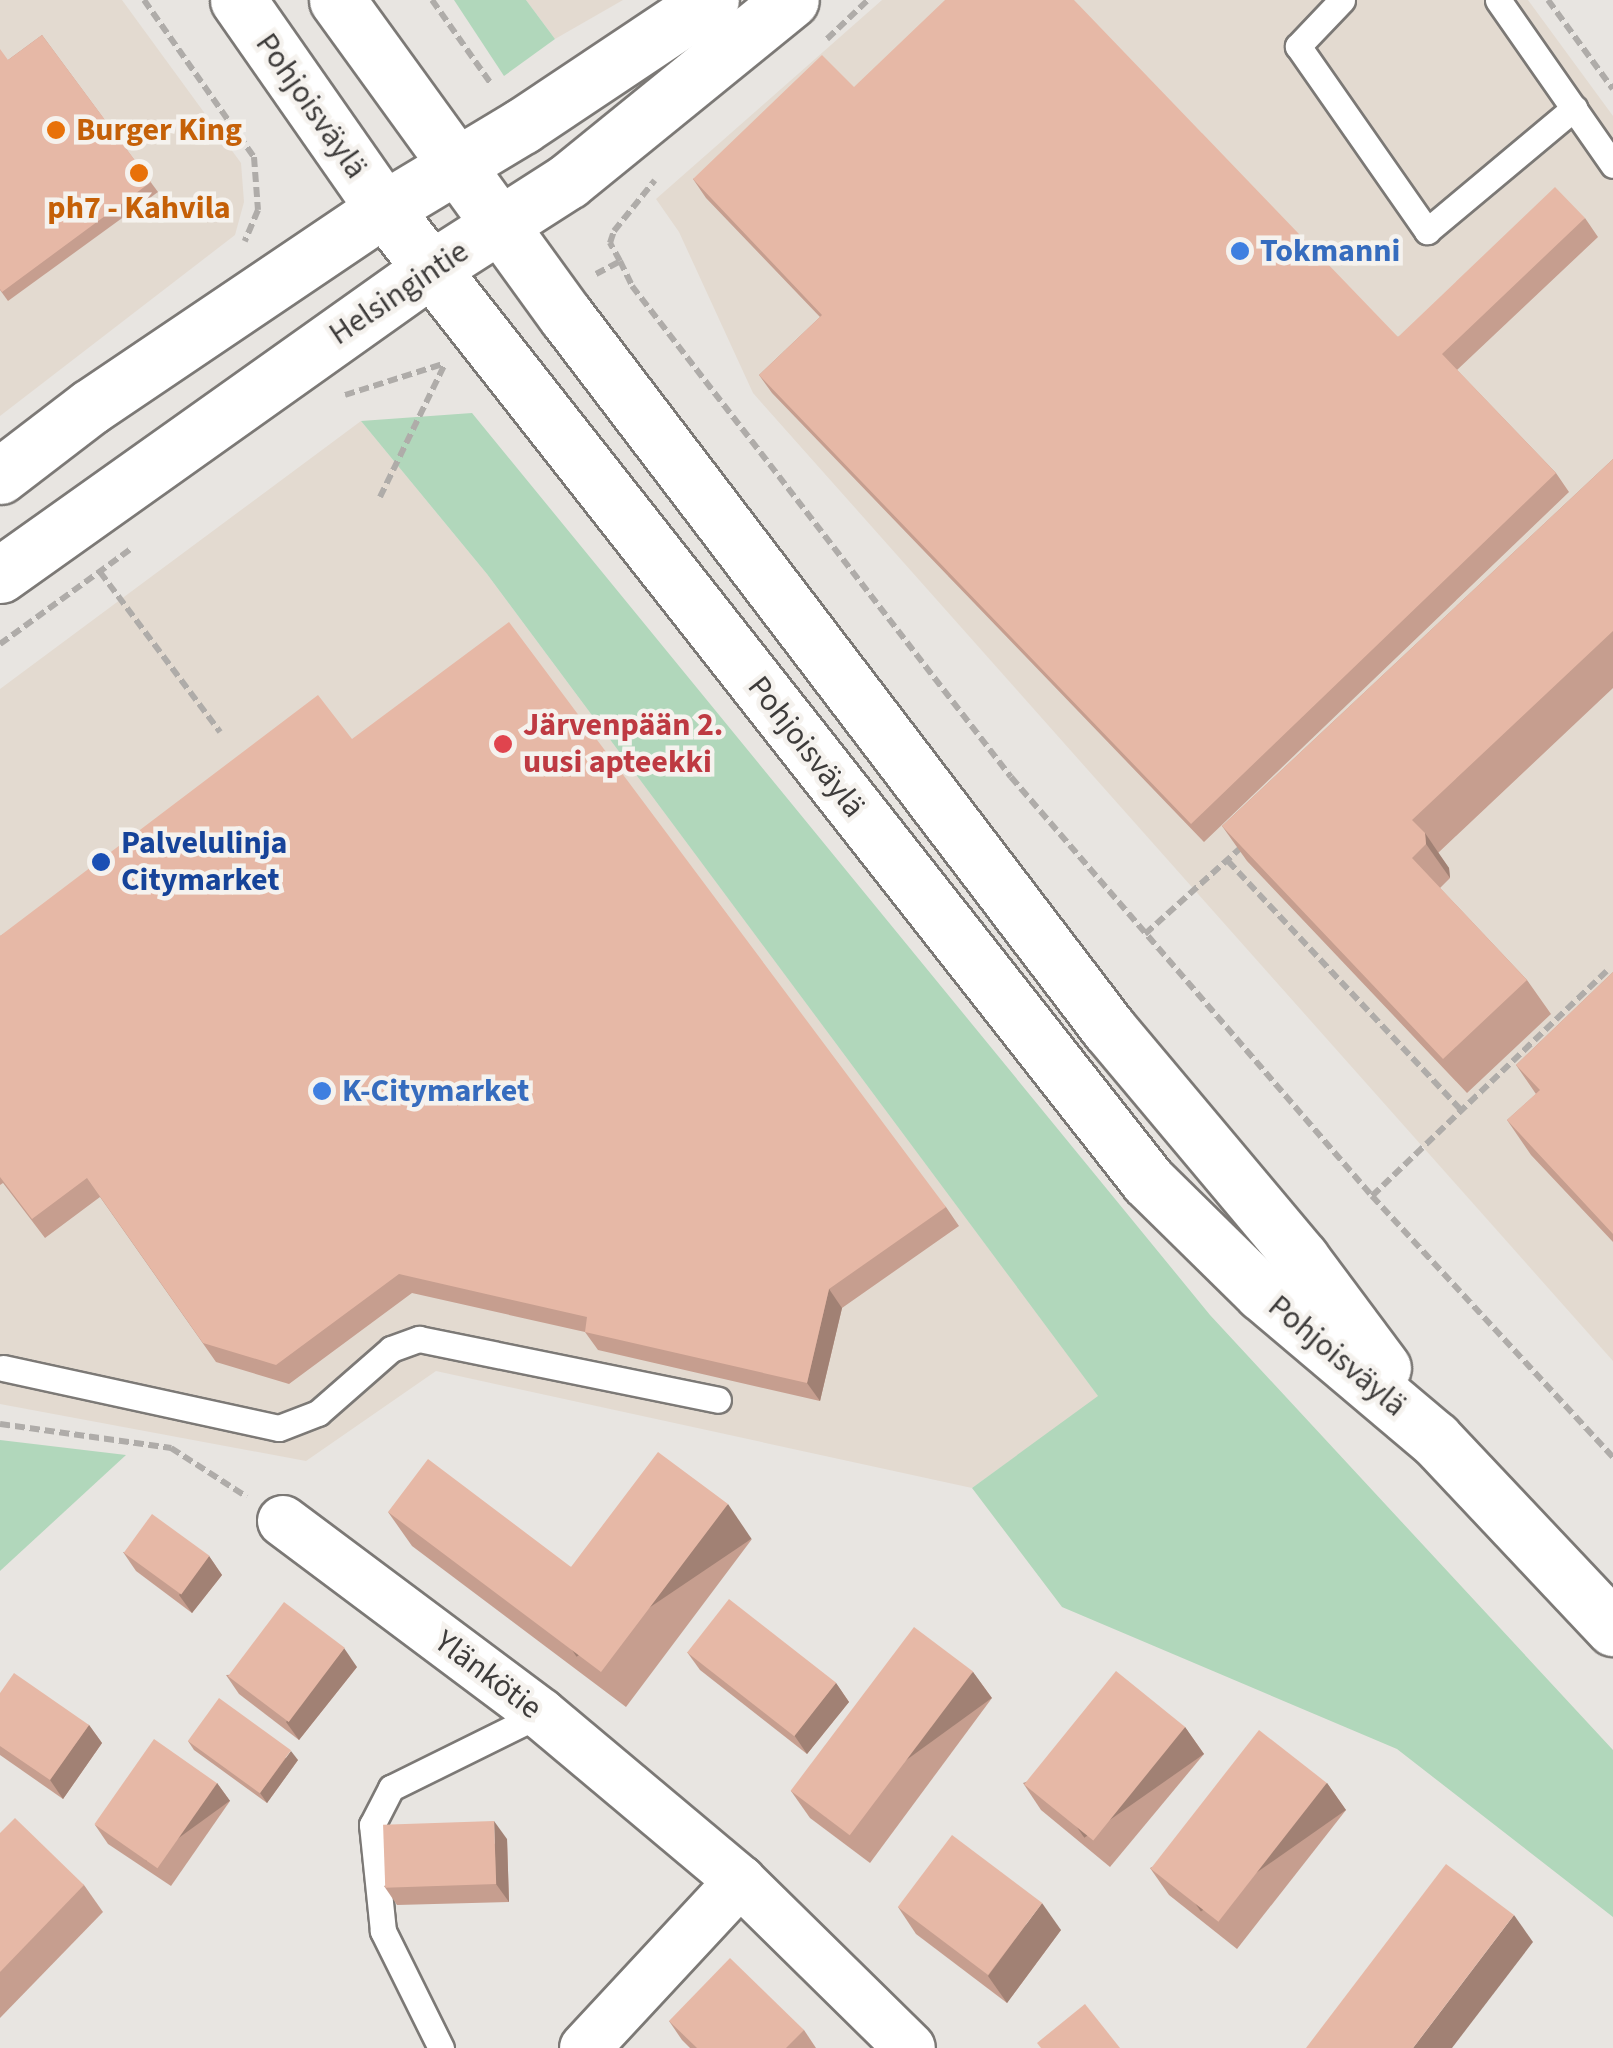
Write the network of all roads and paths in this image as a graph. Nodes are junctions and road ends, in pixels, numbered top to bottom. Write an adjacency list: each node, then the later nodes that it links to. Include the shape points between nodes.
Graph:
1 (144, 0): 20 (path, via 254,157 258,210 244,242)
2 (238, 0): 18 (main road, Pohjoisväylä)
3 (337, 0): 16 (main road, Pohjoisväylä)
4 (432, 0): 13 (path)
5 (711, 0): 16 (main road)
6 (791, 0): 19 (main road, Helsingintie, via 568,181)
7 (868, 0): 11 (path)
8 (1342, 0): 14 (lane, via 1298,46 1427,231)
9 (1498, 0): 14 (lane)
10 (1548, 0): 12 (path)
11 (821, 44)
12 (1613, 89)
13 (499, 95)
14 (1574, 108): 15 (lane)
15 (1613, 164)
16 (458, 166): 18 (main road); 19 (main road, Pohjoisväylä)
17 (666, 171): 21 (path, via 614,231 610,243)
18 (384, 209): 22 (main road, Pohjoisväylä); 26 (main road, via 90,407)
19 (501, 227): 22 (main road, Helsingintie); 23 (main road, Pohjoisväylä)
20 (229, 254)
21 (620, 261): 23 (path); 35 (path, via 632,286 999,762)
22 (432, 268): 24 (main road, Pohjoisväylä); 30 (main road, Helsingintie)
23 (554, 298): 42 (main road, Pohjoisväylä, via 1109,1029 1302,1258)
24 (467, 352): 25 (path); 27 (path); 42 (main road, Pohjoisväylä, via 1148,1181 1262,1293)
25 (331, 405)
26 (0, 476)
27 (380, 497)
28 (146, 538): 29 (path)
29 (100, 572): 31 (path); 32 (path)
30 (5, 573)
31 (0, 644)
32 (220, 732)
33 (1256, 834): 34 (path)
34 (1228, 861): 35 (path); 37 (path)
35 (1145, 934): 38 (path)
36 (1606, 971): 37 (path)
37 (1461, 1110): 38 (path)
38 (1372, 1196): 43 (path)
39 (3, 1368): 40 (lane, via 278,1428 318,1413 391,1349 419,1339)
40 (718, 1400)
41 (0, 1424): 44 (path, via 171,1448)
42 (1435, 1438): 45 (main road, Pohjoisväylä)
43 (1613, 1456)
44 (283, 1520): 46 (street, Ylänkötie)
45 (1613, 1628)
46 (541, 1714): 47 (street, Ylänkötie); 48 (lane, via 391,1788 372,1826 383,1931)
47 (740, 1881): 49 (street); 50 (street, Ylänkötie)
48 (441, 2048)
49 (585, 2048)
50 (910, 2048)

